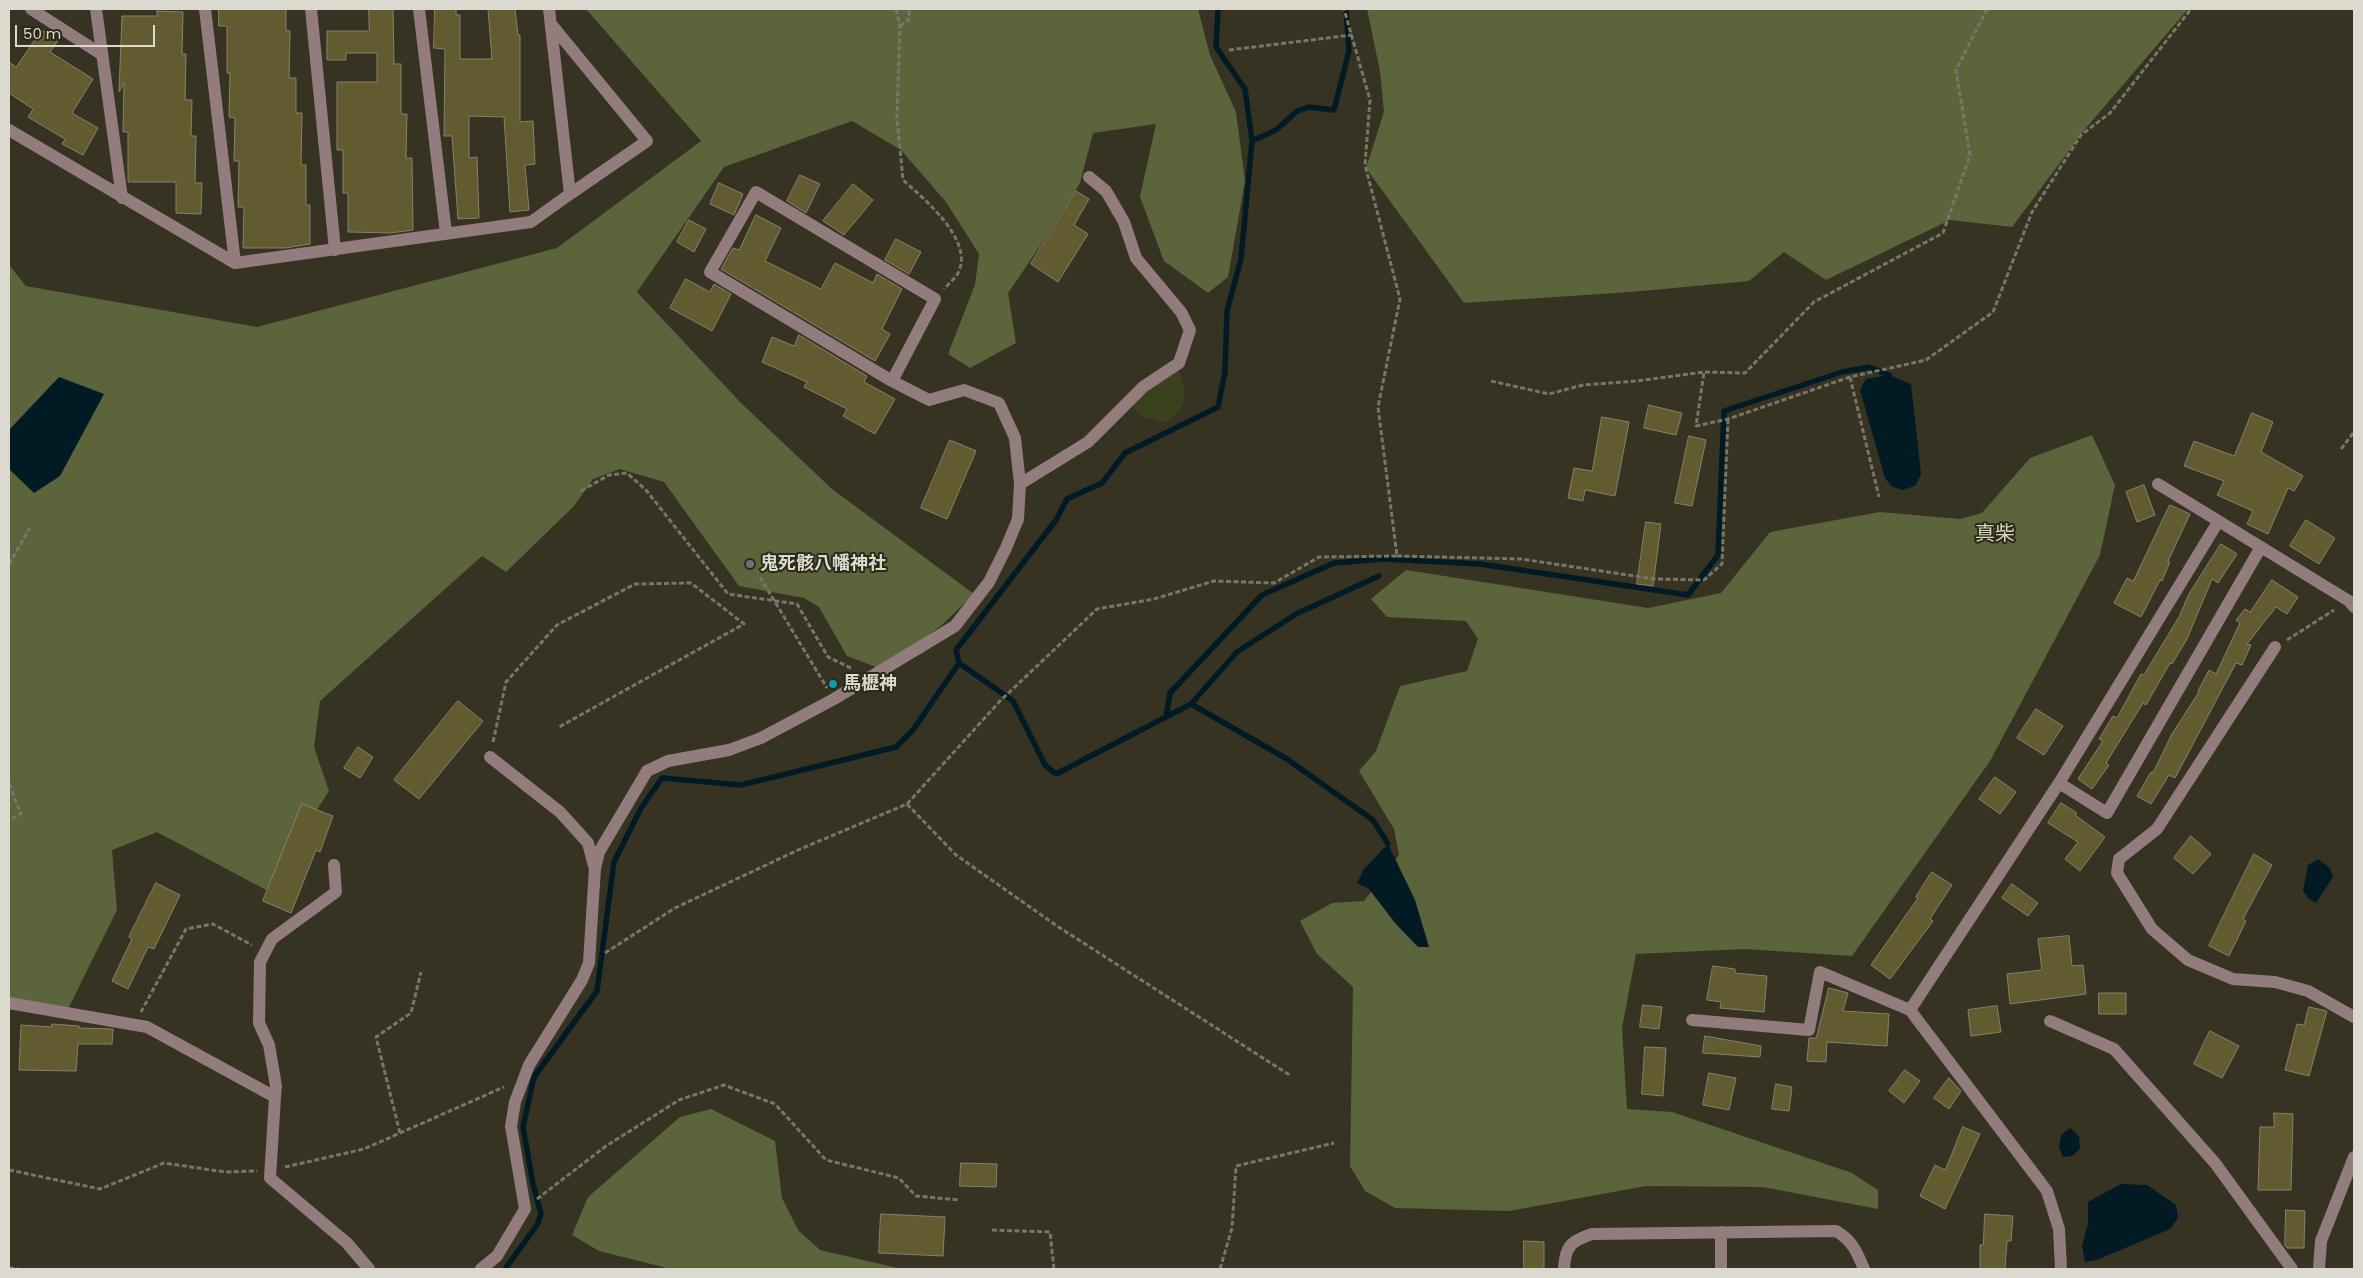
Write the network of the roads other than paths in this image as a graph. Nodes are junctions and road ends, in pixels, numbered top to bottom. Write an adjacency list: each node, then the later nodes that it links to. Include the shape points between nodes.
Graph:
1 (31, 9): 8 (street)
2 (96, 9): 8 (street)
3 (205, 9): 15 (street)
4 (311, 9): 14 (street)
5 (419, 9): 13 (street)
6 (549, 9): 7 (street)
7 (551, 24): 11 (street); 11 (street, via 647,141)
8 (102, 54): 12 (street)
9 (9, 130): 12 (street)
10 (1089, 177): 17 (street, via 1106,191 1124,222 1136,258 1181,312 1190,330 1179,363 1144,386 1088,442)
11 (570, 194): 13 (street, via 531,222)
12 (122, 198): 15 (street)
13 (446, 232): 14 (street)
14 (335, 250): 15 (street)
15 (235, 263)
16 (892, 381): 16 (street, via 710,272 756,192 935,299); 17 (street, via 929,400 964,390 999,403 1016,438)
17 (1020, 484): 26 (street, via 1018,518 989,582 955,626 834,699 761,738 729,750 668,761 647,771 598,852)
18 (2158, 484): 19 (street)
19 (2218, 522): 20 (street); 24 (street)
20 (2261, 547): 21 (street); 24 (street, via 2107,813)
21 (2351, 604)
22 (2275, 647): 29 (street, via 2157,829 2118,859 2116,873 2152,929 2188,960 2232,979 2275,982 2308,991)
23 (490, 757): 26 (street, via 560,812 588,843)
24 (2059, 783): 28 (street)
25 (334, 865): 32 (street, via 336,892 272,939 260,962 259,1023 269,1045)
26 (594, 868): 36 (street, via 589,963 582,980 529,1065 515,1102 511,1126 525,1209 497,1256)
27 (9, 1003): 32 (street, via 148,1026)
28 (1910, 1010): 30 (street, via 1820,972 1809,1030); 40 (street, via 2046,1191 2058,1229)
29 (2354, 1016)
30 (1692, 1020)
31 (2050, 1021): 41 (street, via 2114,1049 2215,1163)
32 (275, 1097): 35 (street, via 270,1178 347,1243)
33 (2354, 1156): 42 (street, via 2321,1241)
34 (1721, 1232): 37 (street, via 1592,1234 1576,1239 1567,1249); 38 (street); 39 (street, via 1836,1231 1856,1248)
35 (369, 1269)
36 (481, 1269)
37 (1564, 1269)
38 (1721, 1269)
39 (1864, 1269)
40 (2061, 1269)
41 (2292, 1269)
42 (2319, 1269)

